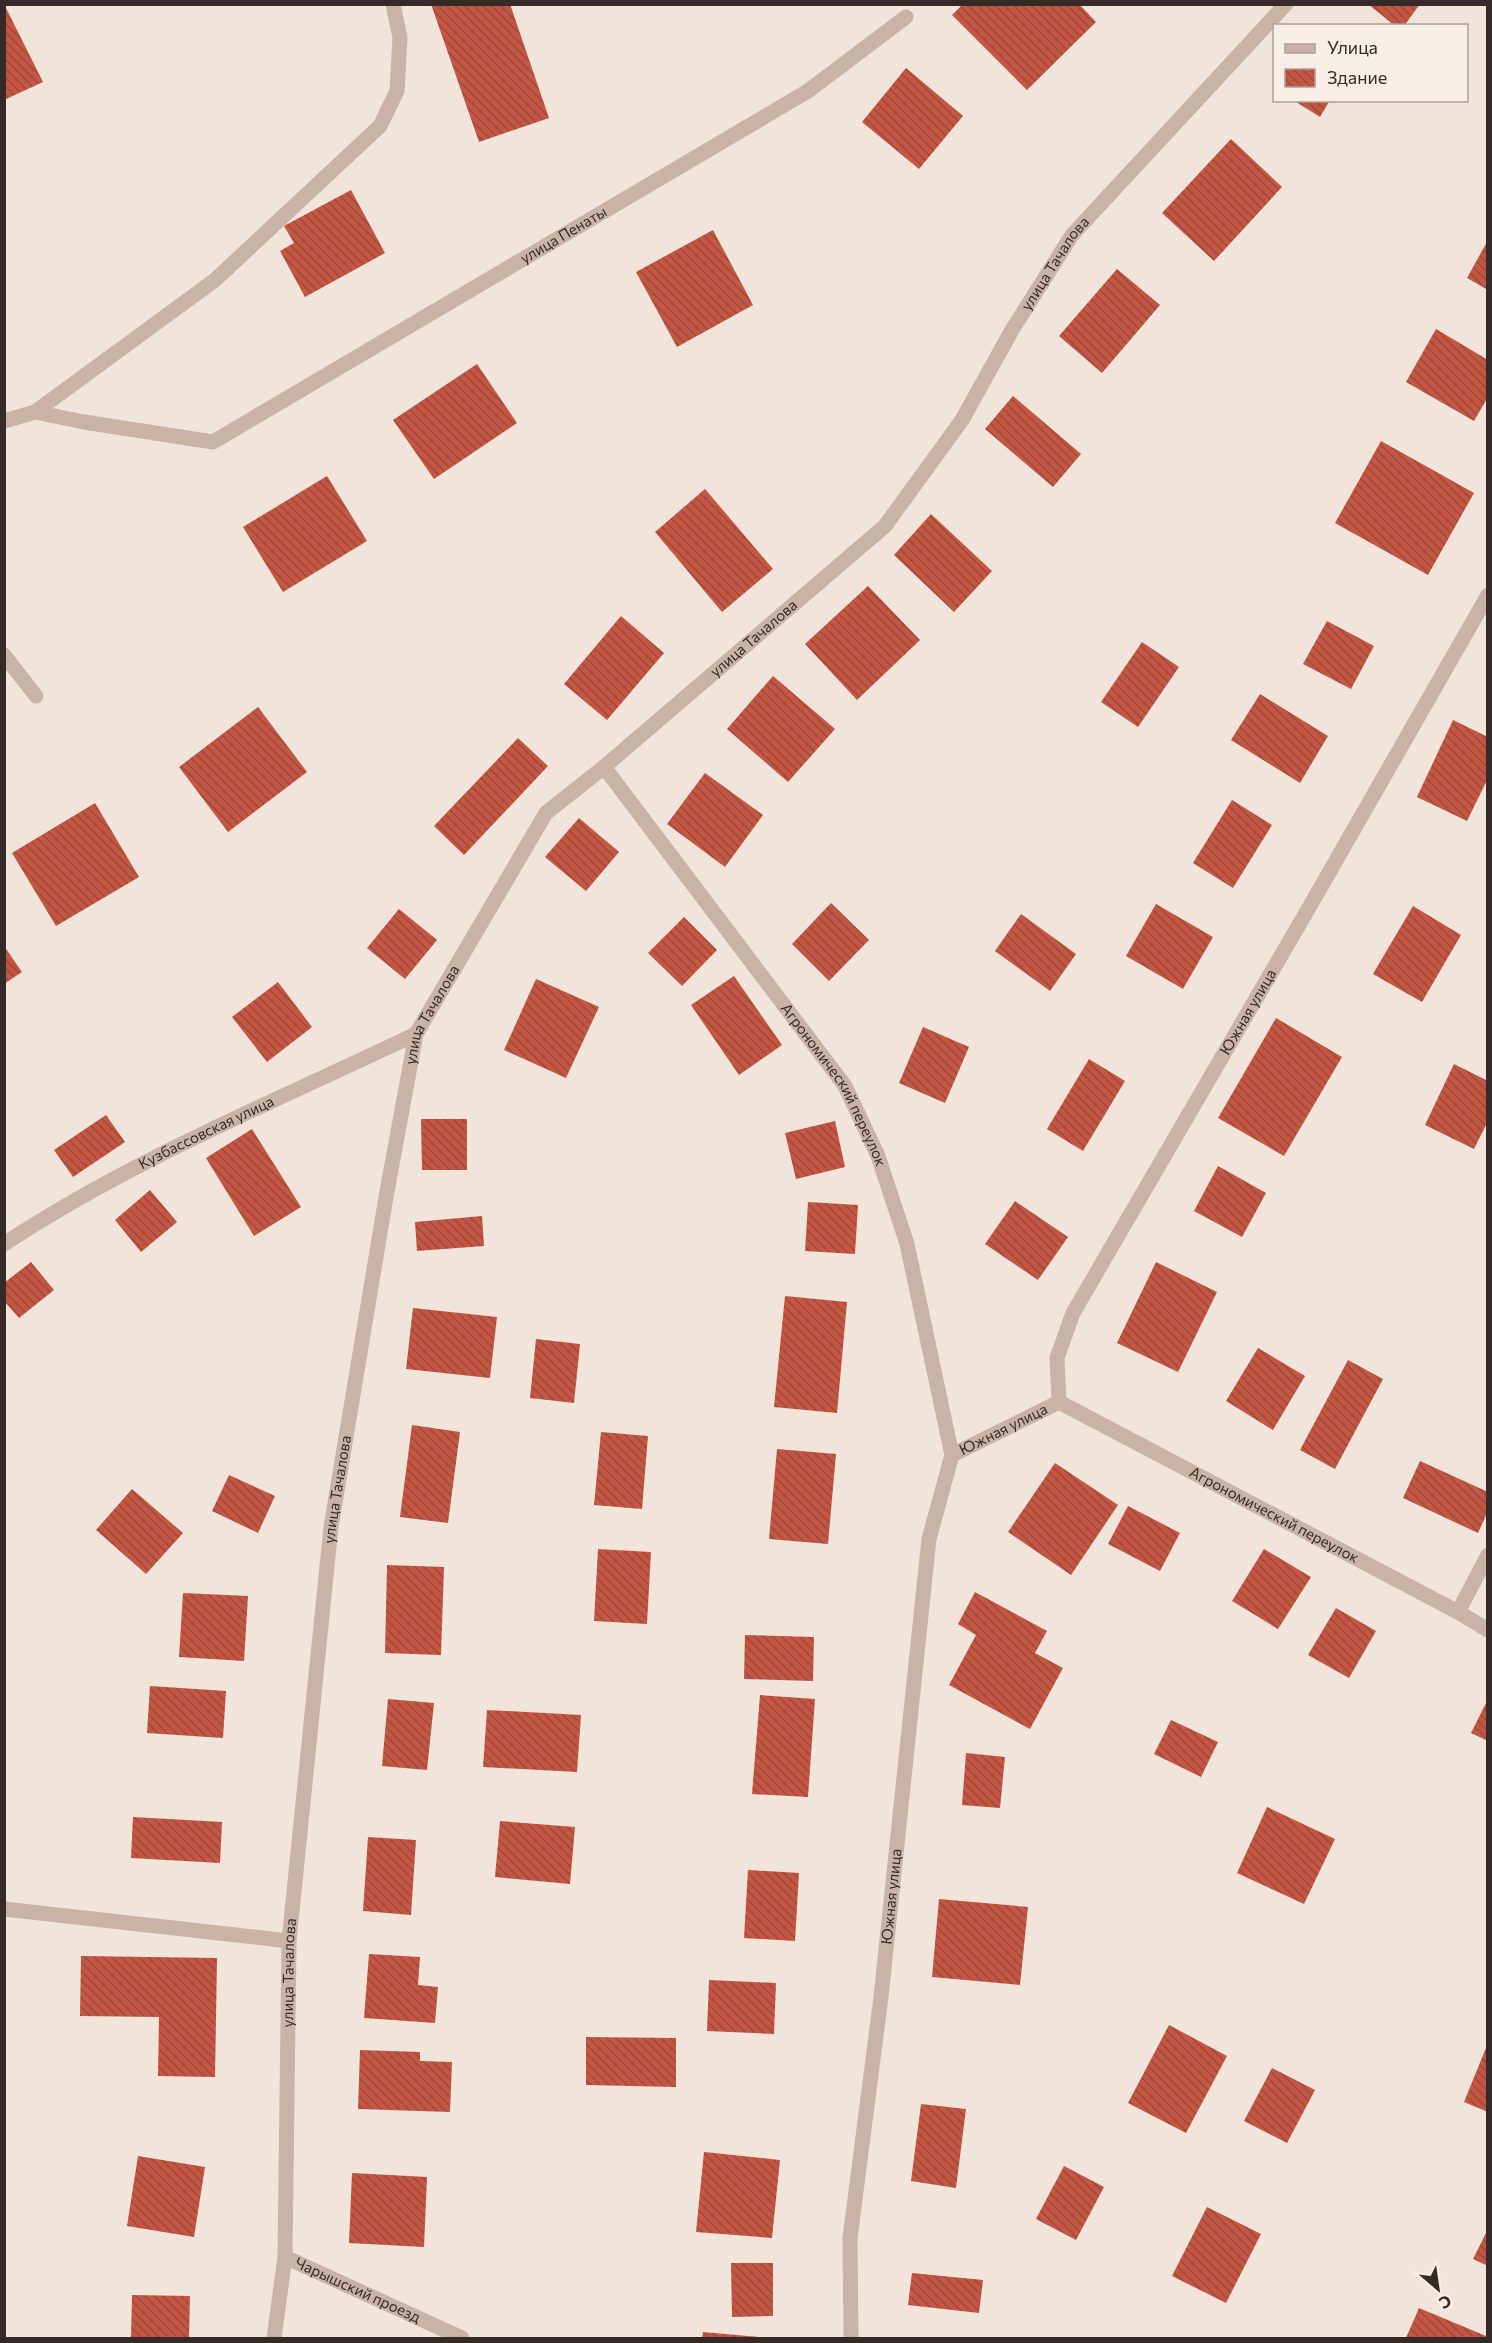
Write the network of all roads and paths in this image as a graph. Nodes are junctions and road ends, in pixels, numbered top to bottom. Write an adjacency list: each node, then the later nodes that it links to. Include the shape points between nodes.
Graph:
1 (393, 4): 4 (street, via 400,38 397,91 380,126 215,280)
2 (1286, 4): 9 (street, улица Тачалова, via 1072,235 1012,330 962,420 885,526)
3 (906, 17): 4 (street, улица Пенаты, via 808,91 213,442)
4 (34, 412): 5 (street)
5 (4, 421)
6 (1488, 595): 12 (street, Южная улица, via 1073,1313 1057,1358)
7 (4, 655): 8 (street)
8 (36, 696)
9 (604, 767): 10 (street, улица Тачалова, via 546,813); 13 (street, Агрономический переулок, via 845,1086 878,1156 907,1244)
10 (416, 1034): 11 (street, Кузбассовская улица, via 162,1154 54,1211); 18 (street, улица Тачалова, via 330,1527)
11 (4, 1244)
12 (1059, 1402): 13 (street, Южная улица); 15 (street, Агрономический переулок)
13 (952, 1455): 22 (street, Южная улица, via 929,1539 882,1985 850,2238)
14 (1488, 1554): 15 (street)
15 (1458, 1612): 16 (street, Агрономический переулок)
16 (1488, 1630)
17 (4, 1908): 18 (street)
18 (290, 1941): 19 (street, улица Тачалова)
19 (285, 2257): 20 (street, улица Тачалова); 21 (street, Чарышский проезд)
20 (274, 2338)
21 (462, 2338)
22 (850, 2338)

